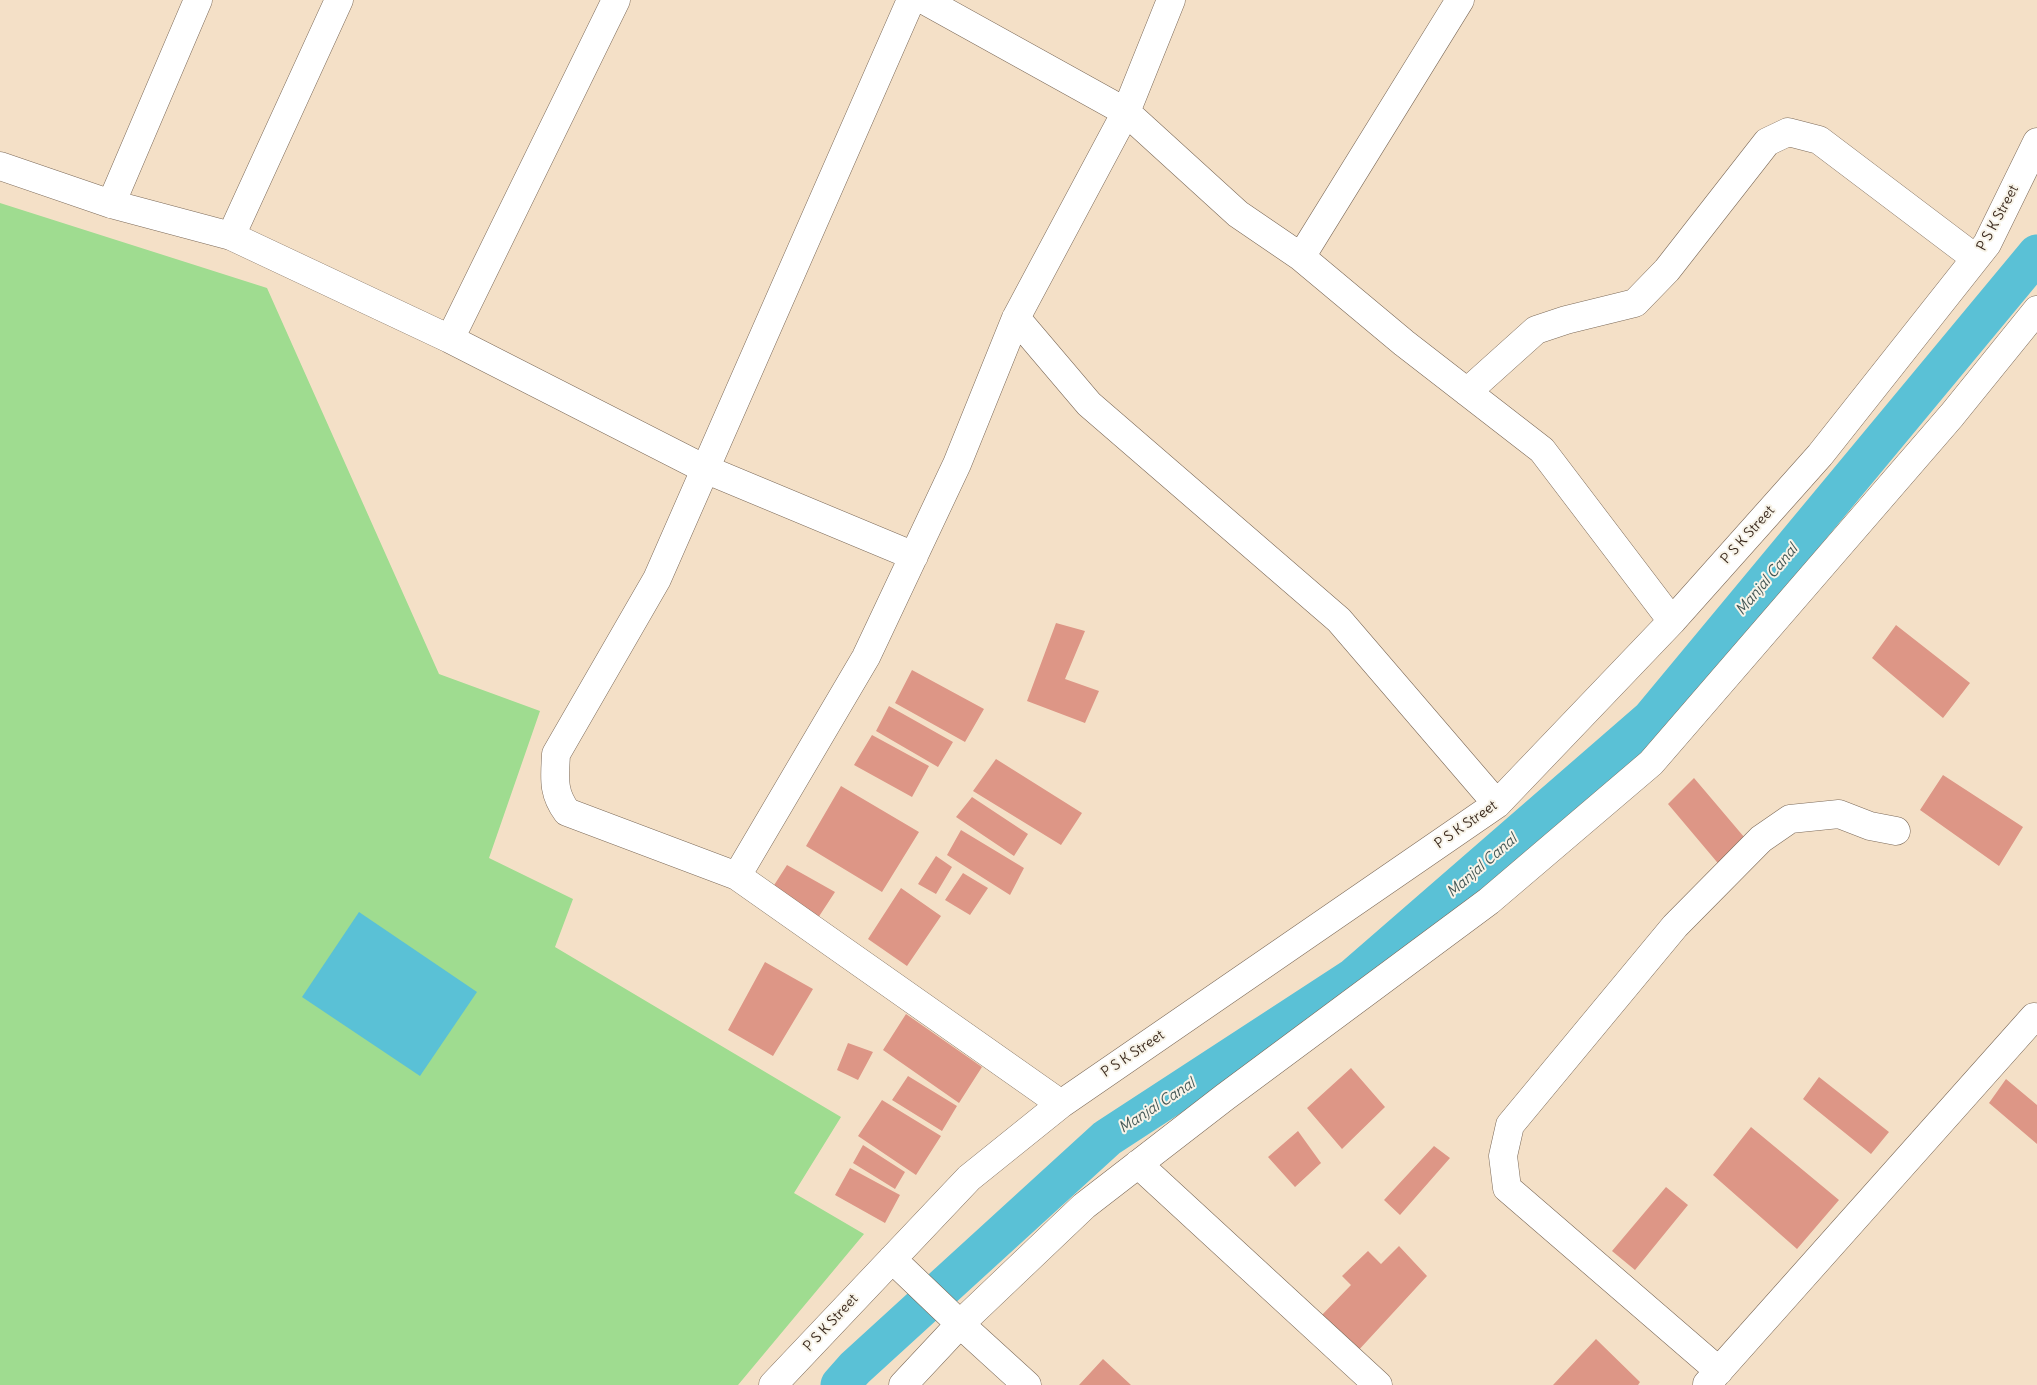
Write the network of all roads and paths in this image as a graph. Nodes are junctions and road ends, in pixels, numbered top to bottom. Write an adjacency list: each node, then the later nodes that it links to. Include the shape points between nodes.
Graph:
1 (198, 0): 11 (street)
2 (339, 0): 12 (street)
3 (616, 0): 17 (street)
4 (911, 0): 19 (street)
5 (924, 0): 8 (street)
6 (1171, 0): 8 (street)
7 (1460, 0): 13 (street)
8 (1126, 112): 13 (street, via 1238,214); 16 (street)
9 (2037, 142): 14 (street, P S K Street, via 1987,244)
10 (0, 166): 11 (street)
11 (111, 204): 12 (street)
12 (231, 236): 17 (street)
13 (1301, 257): 18 (street)
14 (1975, 258): 18 (street, via 1819,140 1788,132 1767,142 1667,270 1635,303 1536,330); 21 (street, P S K Street, via 1820,455)
15 (2037, 310): 27 (street, via 1952,415 1651,763 1489,901)
16 (1016, 318): 20 (street, via 957,464); 22 (street, via 1089,404 1339,620)
17 (450, 339): 19 (street)
18 (1467, 392): 21 (street, via 1542,450)
19 (705, 468): 20 (street); 24 (street, via 657,579 556,754 554,783 567,812)
20 (914, 556): 24 (street, via 866,657)
21 (1672, 621): 22 (street, P S K Street)
22 (1497, 804): 26 (street, P S K Street)
23 (1896, 831): 30 (street, via 1870,826 1839,814 1790,819 1761,839 1675,926 1510,1125 1503,1156 1507,1188)
24 (737, 876): 26 (street)
25 (2034, 1017): 30 (street)
26 (1061, 1104): 28 (street, P S K Street, via 969,1178)
27 (1138, 1164): 29 (street, via 1084,1206); 34 (street)
28 (893, 1260): 29 (street); 31 (street, P S K Street)
29 (959, 1323): 32 (street); 33 (street)
30 (1712, 1378)
31 (773, 1385)
32 (903, 1385)
33 (1026, 1385)
34 (1378, 1385)

